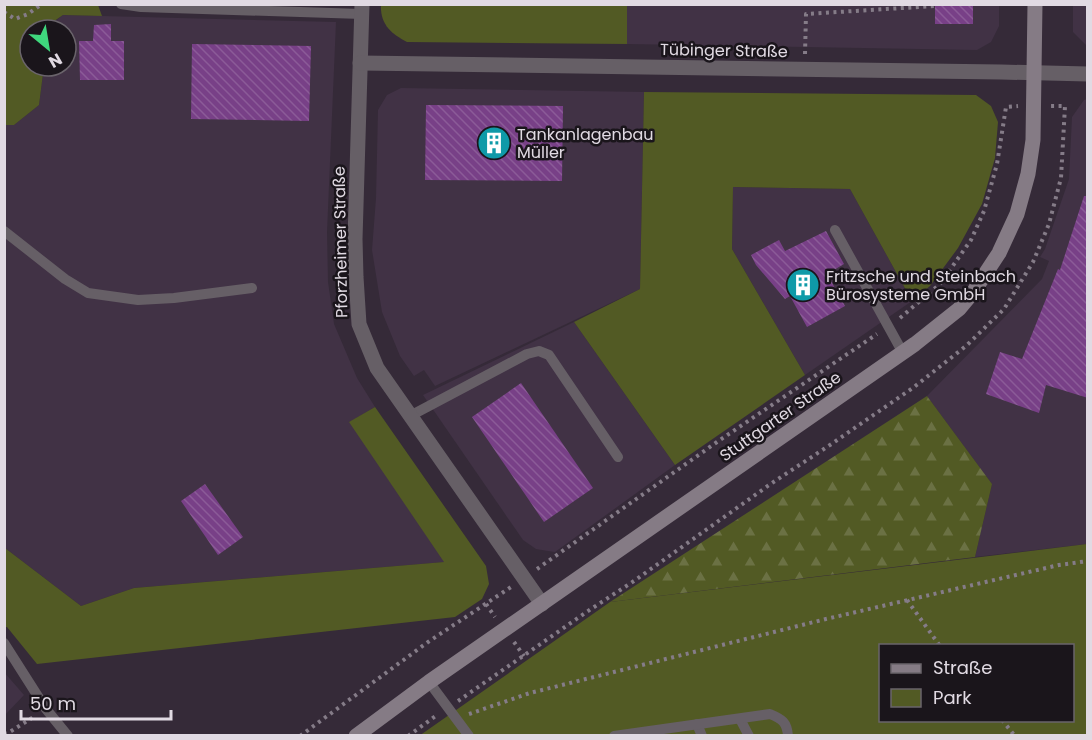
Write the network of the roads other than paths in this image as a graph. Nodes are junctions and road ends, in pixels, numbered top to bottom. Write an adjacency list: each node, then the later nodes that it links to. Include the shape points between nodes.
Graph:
1 (121, 4): 3 (lane)
2 (1035, 4): 5 (main road, Stuttgarter Straße)
3 (362, 9): 4 (street, Pforzheimer Straße)
4 (360, 63): 5 (street, Tübinger Straße); 11 (street, Pforzheimer Straße, via 355,239 359,324 377,368)
5 (1034, 72): 6 (street, Tübinger Straße); 10 (main road, Stuttgarter Straße, via 1028,174 1017,214 999,253 959,309)
6 (1088, 74)
7 (835, 230): 10 (lane)
8 (4, 231): 9 (lane, via 88,293 138,300)
9 (252, 288)
10 (903, 353): 13 (main road, Stuttgarter Straße)
11 (410, 416): 12 (lane, via 539,351 549,355); 13 (street, Pforzheimer Straße)
12 (618, 457)
13 (542, 604): 15 (main road, Stuttgarter Straße)
14 (4, 643): 18 (lane, via 46,710)
15 (429, 682): 19 (main road, Stuttgarter Straße); 20 (lane)
16 (740, 719): 17 (lane); 23 (lane); 24 (lane, via 770,714 782,719)
17 (697, 724): 21 (lane); 22 (lane)
18 (68, 735)
19 (356, 735)
20 (469, 735)
21 (614, 735)
22 (702, 735)
23 (748, 735)
24 (788, 735)

